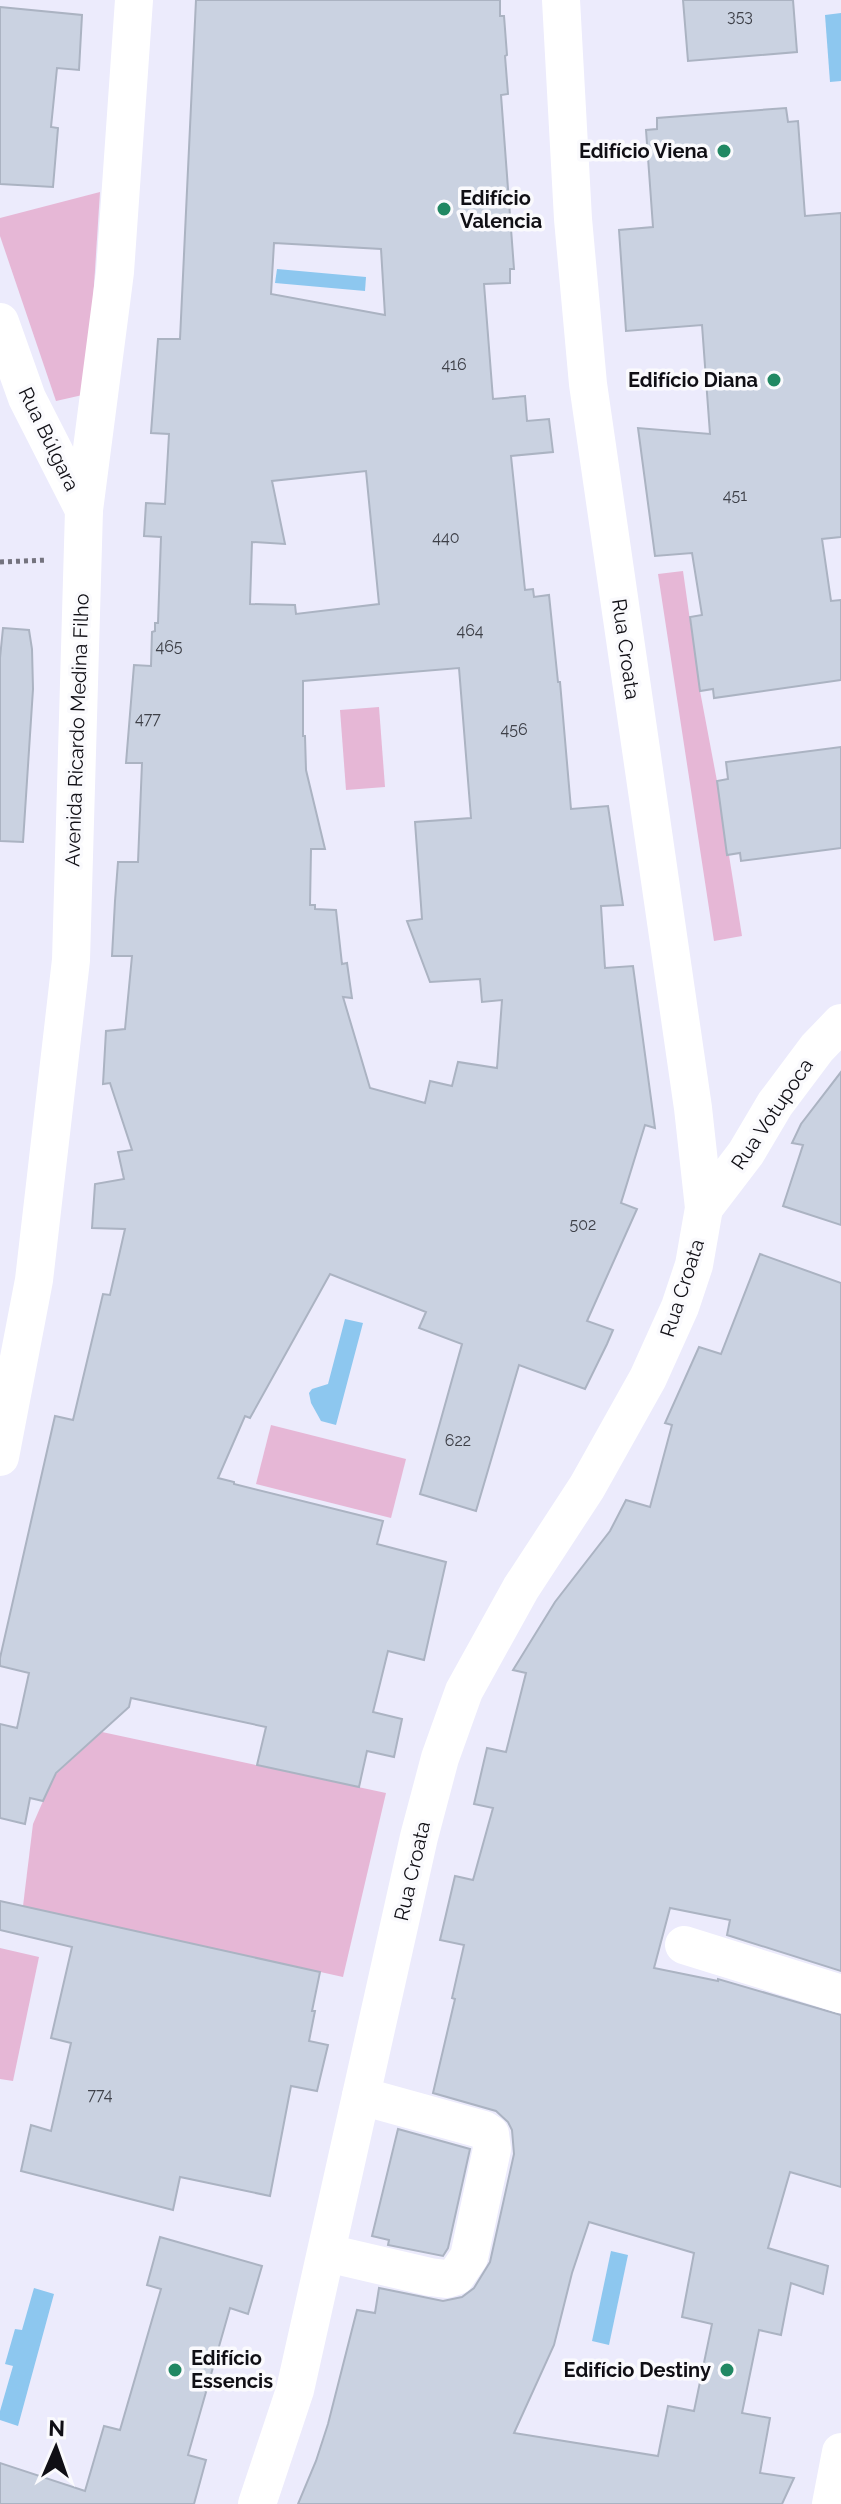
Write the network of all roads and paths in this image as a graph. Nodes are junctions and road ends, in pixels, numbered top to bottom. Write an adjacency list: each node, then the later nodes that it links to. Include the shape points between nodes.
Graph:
1 (134, 0): 4 (street, Avenida Ricardo Medina Filho, via 115,272)
2 (561, 0): 8 (street, Rua Croata, via 588,384)
3 (0, 322): 4 (street, Rua Búlgara, via 27,398)
4 (84, 510): 5 (street, Avenida Ricardo Medina Filho)
5 (82, 558): 6 (path); 9 (street, Avenida Ricardo Medina Filho, via 71,960 34,1280)
6 (0, 562)
7 (841, 1023): 8 (street, Rua Votupoca, via 775,1104)
8 (704, 1208): 12 (street, Rua Croata, via 694,1265 648,1378 464,1691 427,1807)
9 (0, 1457)
10 (684, 1945): 11 (street)
11 (841, 1994)
12 (361, 2096): 13 (street, Rua Croata); 13 (street, via 490,2134 492,2149 469,2257 456,2276 446,2279)
13 (327, 2253): 15 (street, Rua Croata, via 295,2390)
14 (841, 2452): 16 (street)
15 (257, 2504)
16 (831, 2504)

